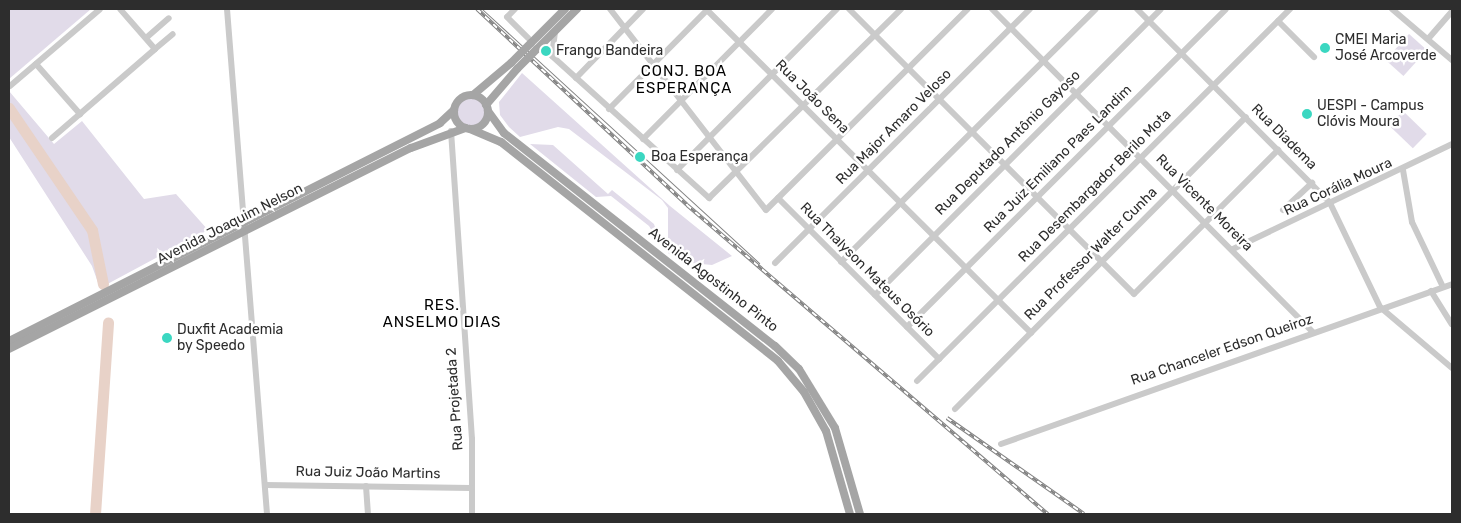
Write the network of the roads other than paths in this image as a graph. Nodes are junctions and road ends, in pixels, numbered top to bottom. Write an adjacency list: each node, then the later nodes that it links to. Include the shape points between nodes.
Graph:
1 (100, 9): 41 (street)
2 (120, 9): 32 (street)
3 (227, 9): 81 (street)
4 (515, 9): 34 (street, via 507,17)
5 (565, 9): 34 (main road)
6 (577, 9): 29 (main road)
7 (610, 9): 27 (street)
8 (643, 9): 27 (street)
9 (707, 9): 35 (street, Rua João Sena); 42 (street)
10 (772, 9): 35 (street)
11 (837, 9): 44 (street)
12 (849, 9): 31 (street)
13 (901, 9): 31 (street)
14 (968, 9): 43 (street)
15 (992, 9): 28 (street, Rua Vicente Moreira)
16 (1030, 9): 28 (street, Rua Major Amaro Veloso)
17 (1096, 9): 39 (street)
18 (1137, 9): 25 (street, Rua Diadema)
19 (1161, 9): 25 (street, Rua Deputado Antônio Gayoso)
20 (1226, 9): 37 (street, Rua Juiz Emiliano Paes Landim)
21 (1393, 9): 33 (street)
22 (1285, 10): 26 (street, Rua Desembargador Berilo Mota)
23 (1452, 11): 33 (street)
24 (169, 18): 32 (street)
25 (1149, 20): 37 (street, Rua Diadema); 48 (street, Rua Deputado Antônio Gayoso)
26 (1278, 21): 38 (street); 46 (street, Rua Desembargador Berilo Mota)
27 (625, 27): 42 (street); 45 (street)
28 (1011, 28): 39 (street, Rua Vicente Moreira); 50 (street, Rua Major Amaro Veloso)
29 (555, 32): 45 (street, via 552,56); 53 (main road, bridge, via 517,69)
30 (173, 34): 36 (street)
31 (875, 35): 43 (street); 52 (street)
32 (146, 38): 36 (street)
33 (1428, 39): 40 (street)
34 (530, 40): 49 (main road, bridge, via 511,63)
35 (739, 42): 44 (street, Rua João Sena); 51 (street)
36 (155, 49): 56 (street)
37 (1182, 53): 46 (street, Rua Diadema); 58 (street, Rua Juiz Emiliano Paes Landim)
38 (1314, 57)
39 (1043, 60): 48 (street, Rua Vicente Moreira); 61 (street)
40 (1452, 60)
41 (36, 64): 47 (street); 56 (street)
42 (652, 65): 51 (street); 54 (street)
43 (908, 68): 50 (street); 65 (street)
44 (772, 75): 52 (street, Rua João Sena); 63 (street)
45 (576, 78): 54 (street)
46 (1214, 85): 57 (street, Rua Diadema); 68 (street, Rua Desembargador Berilo Mota)
47 (10, 86)
48 (1076, 93): 58 (street, Rua Vicente Moreira); 69 (street, Rua Deputado Antônio Gayoso)
49 (473, 95): 53 (main road); 55 (main road, via 458,100)
50 (939, 99): 61 (street); 71 (street, Rua Major Amaro Veloso)
51 (681, 101): 63 (street); 64 (street)
52 (803, 106): 65 (street, Rua João Sena); 73 (street)
53 (487, 108): 59 (main road, via 481,126); 118 (main road, Avenida Agostinho Pinto, via 504,133 776,346 799,369 838,434)
54 (609, 109): 64 (street)
55 (454, 110): 59 (main road, via 456,121); 81 (main road, Avenida Joaquim Nelson, via 440,123)
56 (80, 114): 62 (street)
57 (1246, 117): 67 (street, Rua Diadema); 75 (street, Rua Professor Walter Cunha)
58 (1109, 126): 68 (street, Rua Vicente Moreira); 76 (street, Rua Juiz Emiliano Paes Landim)
59 (468, 129): 60 (main road, Avenida Joaquim Nelson); 117 (main road, Avenida Agostinho Pinto, via 501,142 778,361 804,392 826,431)
60 (451, 131): 85 (main road, Avenida Joaquim Nelson); 113 (street, Rua Projetada 2, via 472,439)
61 (972, 132): 69 (street); 78 (street)
62 (52, 138)
63 (709, 138): 70 (street); 73 (street)
64 (643, 139): 70 (street)
65 (837, 139): 71 (street, Rua João Sena); 77 (street)
66 (1451, 147): 72 (street, Rua Corália Moura)
67 (1278, 150): 74 (street, Rua Diadema); 82 (street)
68 (1141, 158): 75 (street, Rua Vicente Moreira); 84 (street, Rua Desembargador Berilo Mota)
69 (1005, 165): 76 (street); 86 (street, Rua Deputado Antônio Gayoso)
70 (677, 170): 73 (street, via 707,197 715,196)
71 (868, 170): 78 (street, Rua João Sena); 83 (street, Rua Major Amaro Veloso)
72 (1403, 170): 79 (street, Rua Corália Moura); 93 (street, via 1410,215)
73 (737, 174): 77 (street, via 766,210)
74 (1312, 183): 79 (street, Rua Diadema); 80 (street)
75 (1173, 190): 82 (street, Rua Vicente Moreira); 88 (street, Rua Professor Walter Cunha)
76 (1037, 197): 84 (street); 91 (street, Rua Juiz Emiliano Paes Landim)
77 (778, 198): 83 (street, Rua Thalyson Mateus Osório)
78 (900, 203): 86 (street); 90 (street)
79 (1330, 203): 87 (street, Rua Corália Moura); 97 (street, Rua Diadema)
80 (1283, 210)
81 (244, 222): 85 (street); 98 (main road, Avenida Joaquim Nelson)
82 (1206, 222): 87 (street, Rua Vicente Moreira); 88 (street, via 1134,294)
83 (809, 229): 89 (street, Rua Major Amaro Veloso); 90 (street, Rua Thalyson Mateus Osório)
84 (1070, 229): 88 (street); 96 (street, Rua Desembargador Berilo Mota)
85 (245, 231): 98 (main road, Avenida Joaquim Nelson); 111 (street)
86 (933, 235): 91 (street); 95 (street, Rua Deputado Antônio Gayoso)
87 (1233, 249): 102 (street, Rua Vicente Moreira)
88 (1102, 261): 103 (street, Rua Professor Walter Cunha)
89 (775, 262)
90 (841, 262): 95 (street, Rua Thalyson Mateus Osório)
91 (966, 268): 96 (street); 101 (street, Rua Juiz Emiliano Paes Landim)
92 (1452, 284): 93 (street, Rua Chanceler Edson Queiroz)
93 (1443, 287): 94 (street, Rua Chanceler Edson Queiroz)
94 (1431, 291): 97 (street, Rua Chanceler Edson Queiroz); 100 (street)
95 (874, 295): 101 (street, Rua Thalyson Mateus Osório)
96 (998, 300): 103 (street); 106 (street, Rua Desembargador Berilo Mota)
97 (1380, 307): 102 (street, Rua Chanceler Edson Queiroz); 107 (street)
98 (77, 310): 99 (main road, Avenida Joaquim Nelson)
99 (60, 319): 104 (main road, Avenida Joaquim Nelson); 105 (main road, Avenida Joaquim Nelson)
100 (1452, 324)
101 (906, 327): 106 (street, Rua Thalyson Mateus Osório)
102 (1313, 332): 110 (street, Rua Chanceler Edson Queiroz)
103 (1030, 333): 109 (street, Rua Professor Walter Cunha)
104 (9, 341)
105 (9, 349)
106 (939, 359): 108 (street, Rua Desembargador Berilo Mota)
107 (1452, 368)
108 (917, 381)
109 (955, 409)
110 (1001, 444)
111 (265, 485): 112 (street, Rua Juiz João Martins); 114 (street)
112 (366, 486): 113 (street, Rua Juiz João Martins); 115 (street)
113 (471, 488): 116 (street, Rua Projetada 2)
114 (267, 514)
115 (368, 514)
116 (472, 514)
117 (850, 514)
118 (860, 514)

